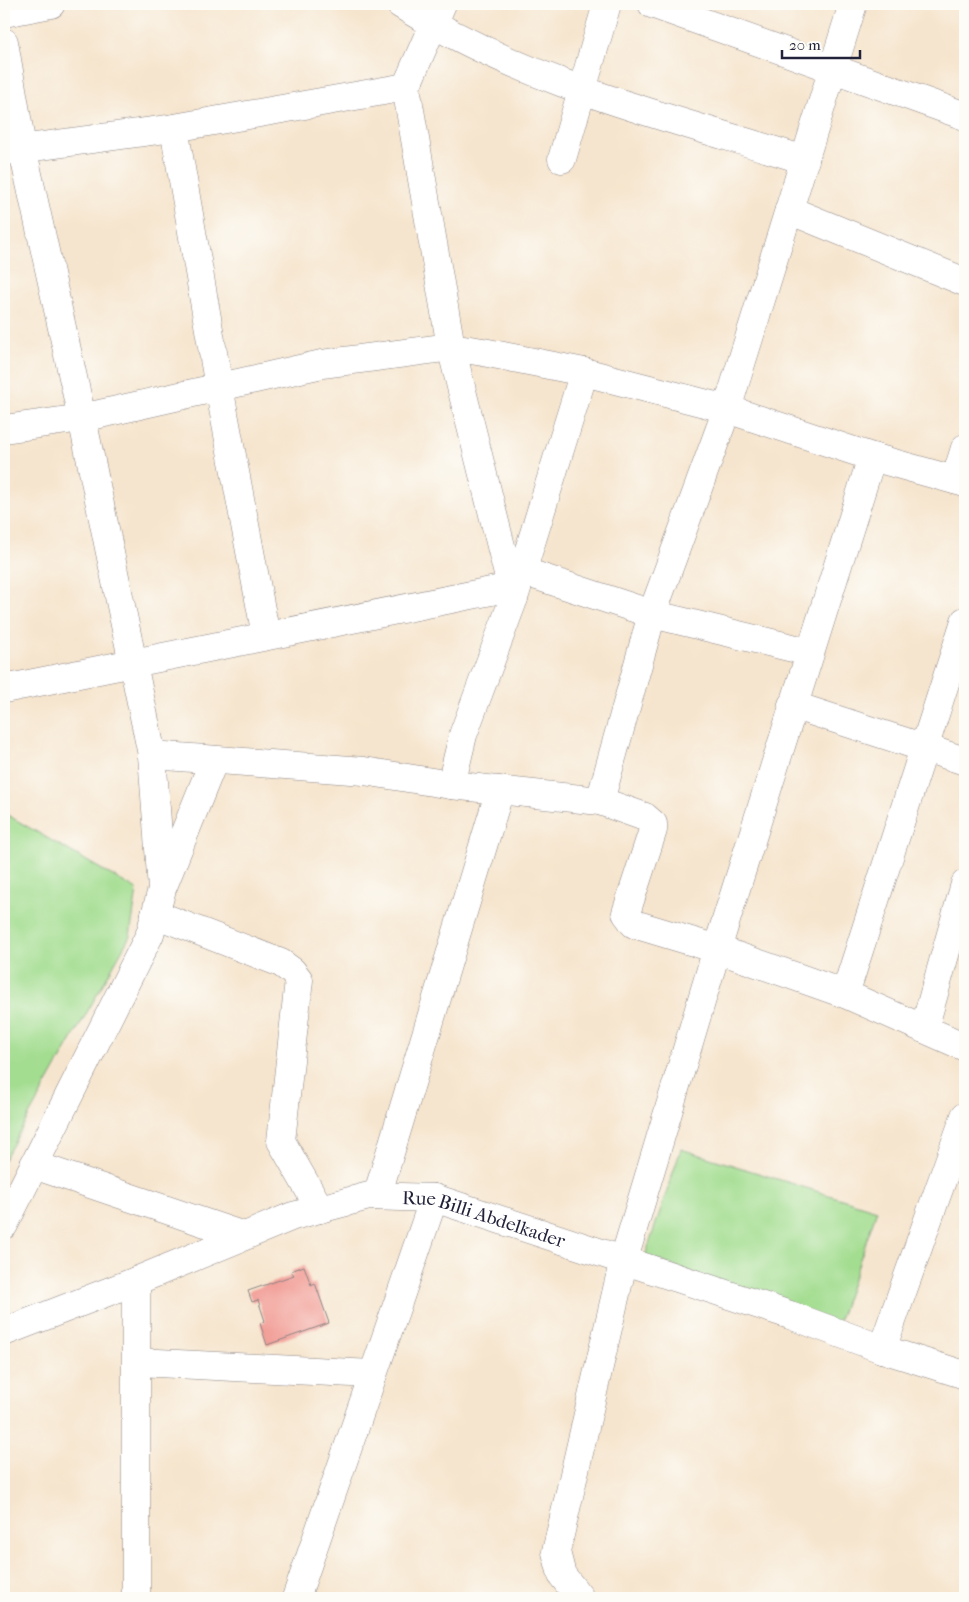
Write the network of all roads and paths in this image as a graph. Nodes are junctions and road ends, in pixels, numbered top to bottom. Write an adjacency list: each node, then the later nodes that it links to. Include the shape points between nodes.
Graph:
1 (51, 4): 6 (street)
2 (400, 4): 7 (street)
3 (607, 4): 11 (street)
4 (652, 4): 9 (street)
5 (853, 4): 9 (street)
6 (4, 13)
7 (437, 14): 10 (street); 11 (street, via 507,61)
8 (4, 42): 14 (street)
9 (833, 68): 12 (street); 16 (street)
10 (406, 87): 13 (street); 19 (street)
11 (582, 90): 15 (street); 16 (street)
12 (965, 116)
13 (174, 128): 14 (street); 21 (street)
14 (13, 149): 23 (street)
15 (562, 159)
16 (805, 160): 17 (street)
17 (789, 210): 18 (street); 22 (street)
18 (965, 282)
19 (451, 347): 20 (street); 21 (street, via 322,364); 28 (street)
20 (584, 372): 22 (street); 28 (street)
21 (219, 387): 23 (street); 31 (street)
22 (727, 409): 26 (street); 29 (street)
23 (82, 418): 24 (street); 33 (street)
24 (4, 429)
25 (965, 448): 27 (street)
26 (872, 456): 27 (street); 32 (street)
27 (960, 482)
28 (516, 585): 29 (street); 31 (street); 40 (street, via 464,735)
29 (652, 614): 32 (street); 42 (street)
30 (965, 621): 36 (street)
31 (266, 636): 33 (street)
32 (809, 652): 35 (street)
33 (133, 663): 34 (street); 37 (street)
34 (4, 689)
35 (792, 705): 36 (street); 45 (street)
36 (925, 748): 39 (street); 46 (street)
37 (152, 755): 38 (street); 44 (street, via 162,889)
38 (214, 760): 40 (street, via 364,772); 44 (street)
39 (965, 761)
40 (451, 785): 41 (street)
41 (500, 790): 42 (street); 51 (street)
42 (600, 801): 45 (street, via 645,817 653,824 626,913 629,920)
43 (965, 884): 47 (street)
44 (158, 904): 50 (street, via 150,934 138,960); 53 (street, via 281,963 299,980 281,1140)
45 (717, 949): 46 (street); 56 (street)
46 (845, 994): 47 (street)
47 (924, 1029): 48 (street)
48 (965, 1047)
49 (965, 1116): 59 (street)
50 (34, 1165): 54 (street); 55 (street)
51 (376, 1196): 52 (street, Rue Billi Abdelkader); 53 (street, Rue Billi Abdelkader)
52 (434, 1198): 56 (street, Rue Billi Abdelkader); 61 (street)
53 (320, 1209): 55 (street, Rue Billi Abdelkader)
54 (4, 1224)
55 (244, 1236): 57 (street, Rue Billi Abdelkader)
56 (624, 1259): 59 (street, Rue Billi Abdelkader); 65 (street, via 556,1552 562,1575)
57 (136, 1281): 58 (street, Rue Billi Abdelkader); 60 (street)
58 (4, 1332)
59 (882, 1350): 62 (street, Rue Billi Abdelkader)
60 (138, 1362): 61 (street); 63 (street)
61 (372, 1374): 64 (street)
62 (965, 1375)
63 (136, 1598)
64 (296, 1598)
65 (580, 1598)

